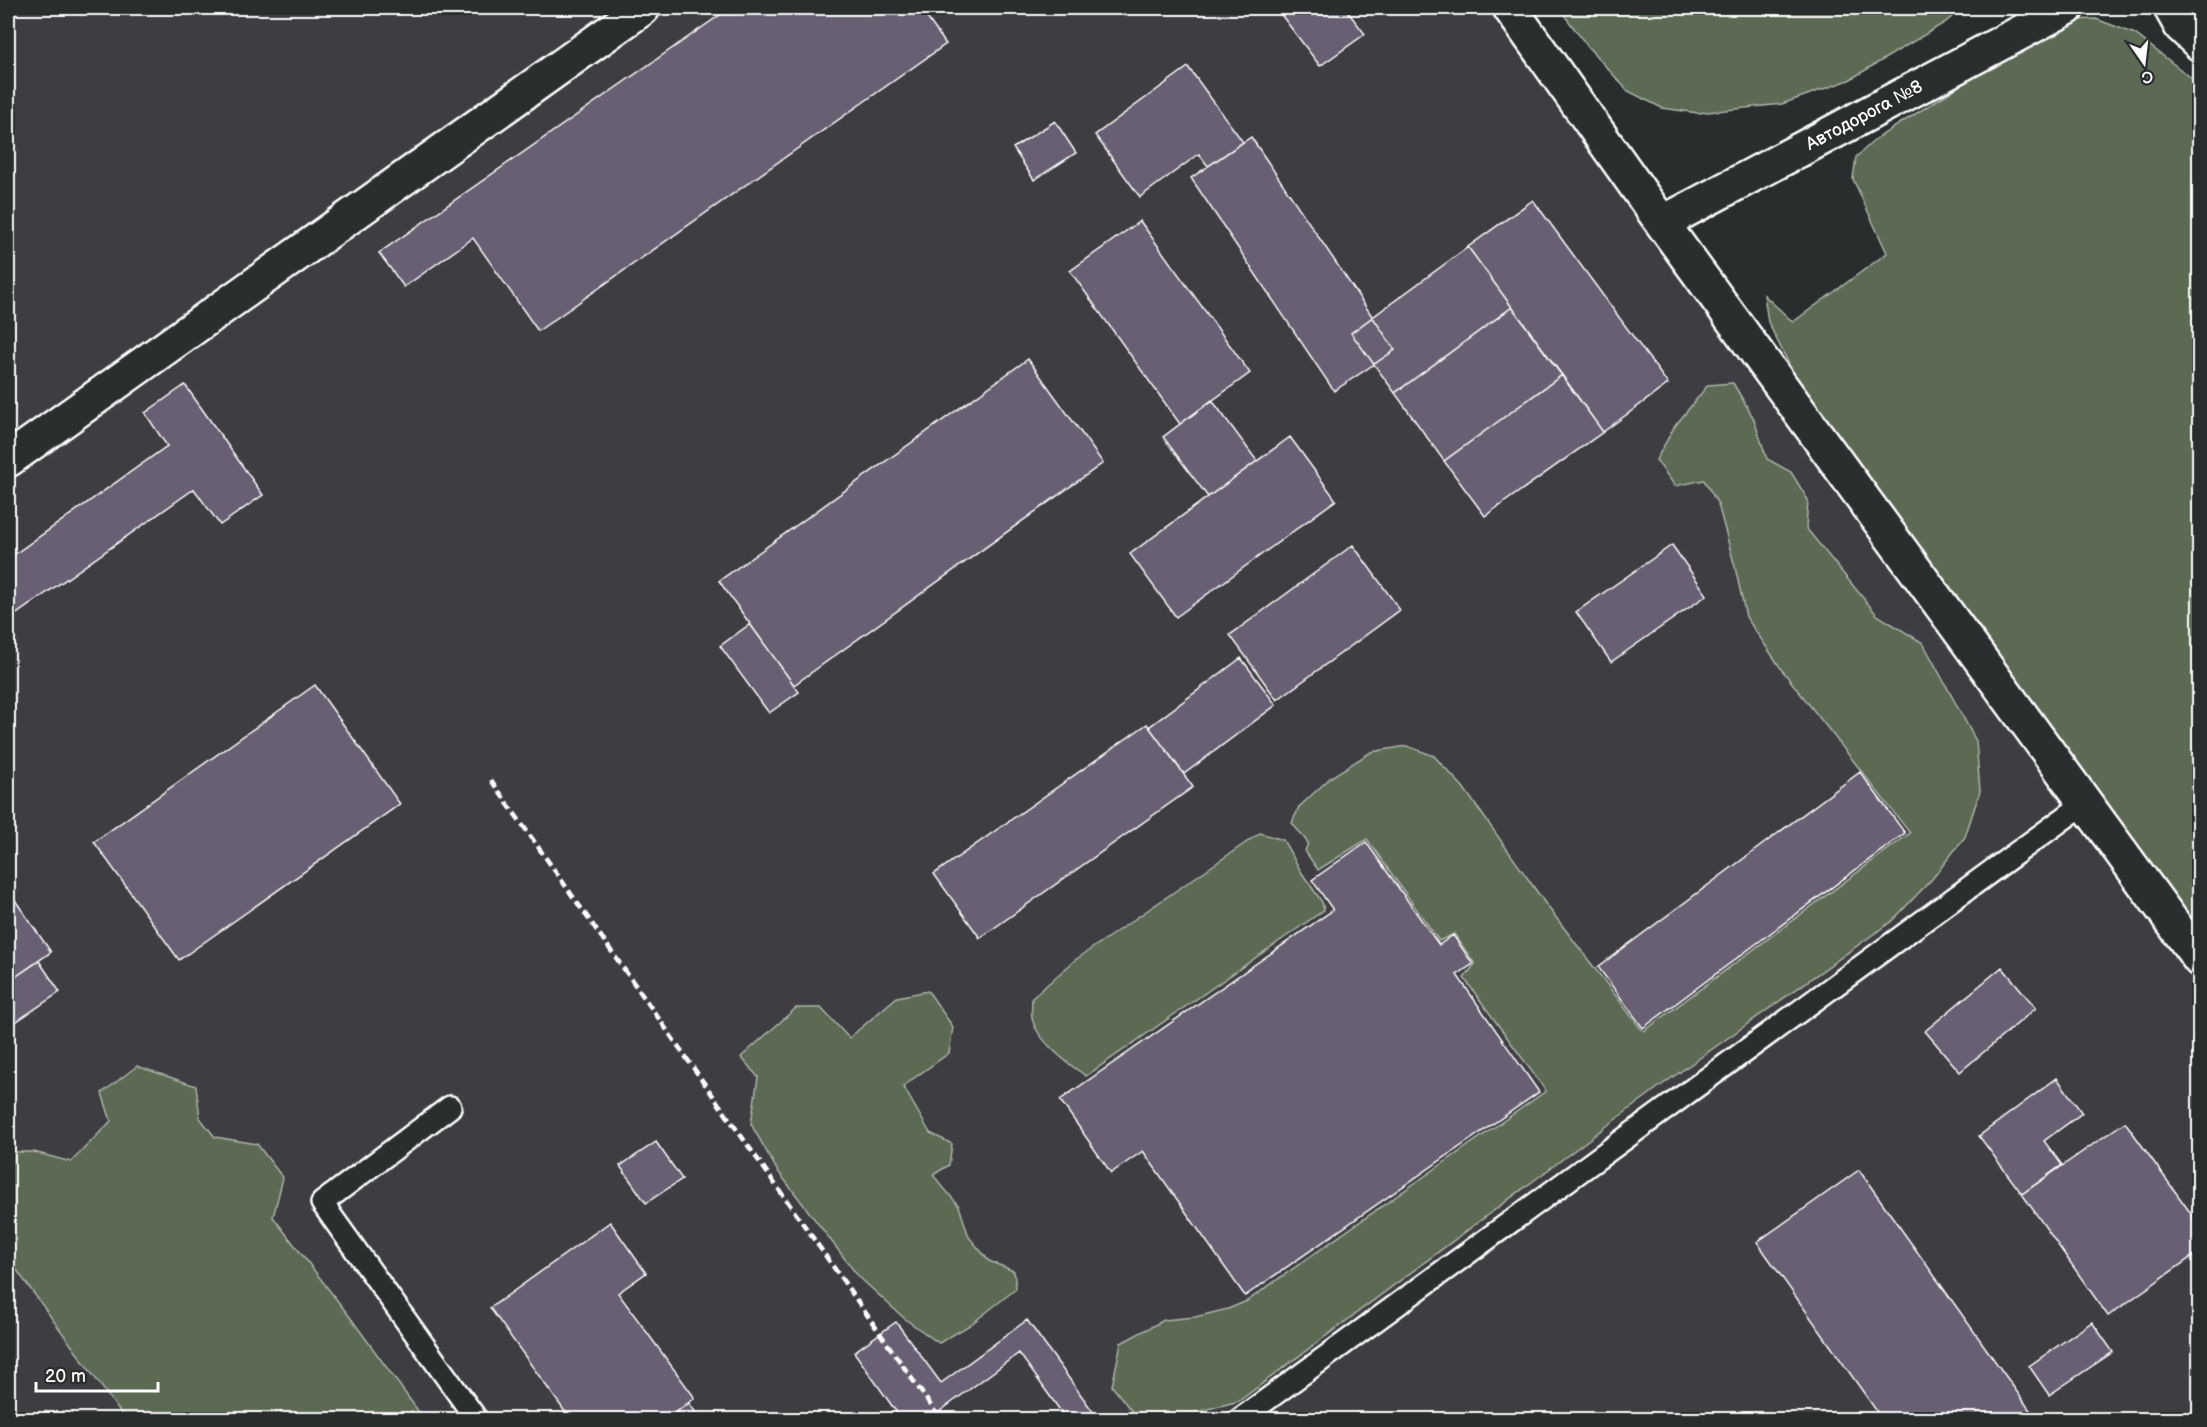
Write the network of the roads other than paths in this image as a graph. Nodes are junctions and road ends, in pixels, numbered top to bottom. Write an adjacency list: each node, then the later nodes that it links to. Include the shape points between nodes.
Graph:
1 (643, 8): 7 (street)
2 (1510, 8): 6 (street)
3 (2067, 8): 6 (street, Автодорога №8)
4 (2171, 8): 5 (street, via 2181,26)
5 (2199, 44)
6 (1662, 223): 8 (street)
7 (8, 460)
8 (2085, 803): 9 (street); 12 (lane)
9 (2199, 960)
10 (450, 1107): 11 (lane, via 322,1203)
11 (477, 1419)
12 (1239, 1419)

